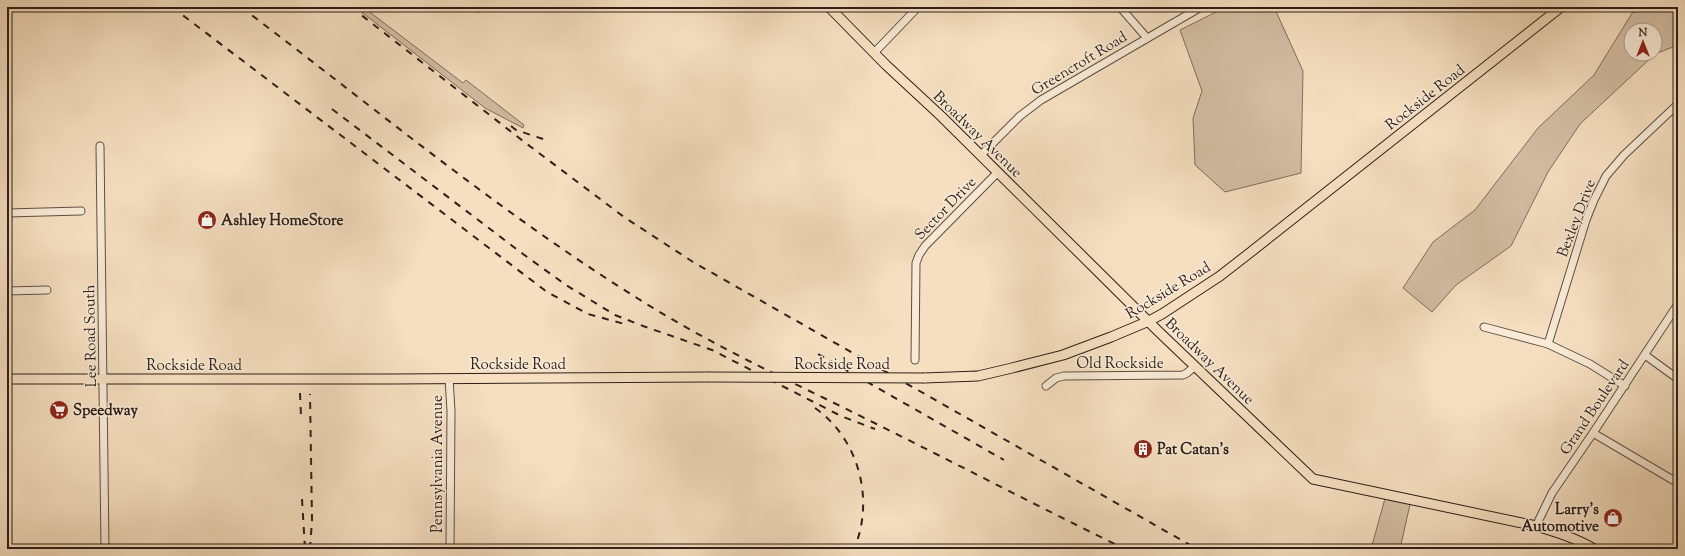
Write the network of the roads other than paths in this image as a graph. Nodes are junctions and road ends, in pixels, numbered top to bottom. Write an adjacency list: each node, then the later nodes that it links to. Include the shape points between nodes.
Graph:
1 (828, 7): 7 (main road, Broadway Avenue)
2 (918, 7): 7 (street)
3 (1120, 7): 6 (street)
4 (1201, 7): 6 (street, Greencroft Road)
5 (1561, 7): 17 (main road, Rockside Road, via 1247,256)
6 (1147, 38): 10 (street, Greencroft Road, via 1041,100 1020,116)
7 (874, 53): 10 (main road, Broadway Avenue)
8 (1678, 104): 19 (street, Bexley Drive, via 1624,155 1606,176 1586,220)
9 (100, 146): 25 (street, Lee Road South)
10 (981, 155): 11 (main road, Broadway Avenue)
11 (997, 173): 17 (main road, Broadway Avenue); 21 (street, Sector Drive, via 919,254 916,263)
12 (81, 211): 13 (street)
13 (7, 213)
14 (47, 290): 15 (street)
15 (7, 291)
16 (1678, 304): 20 (street, Grand Boulevard)
17 (1149, 321): 22 (main road, Broadway Avenue); 23 (main road, Rockside Road, bridge, via 1063,355 978,376)
18 (1484, 327): 19 (street)
19 (1548, 344): 28 (street, via 1590,364)
20 (1645, 355): 26 (street); 28 (street, Grand Boulevard)
21 (915, 360)
22 (1196, 366): 27 (street, Old Rockside, via 1183,375 1064,376 1056,378); 31 (main road, Broadway Avenue, via 1313,479)
23 (449, 378): 25 (main road, Rockside Road); 33 (street, Pennsylvania Avenue)
24 (7, 379): 25 (main road, Rockside Road)
25 (103, 379): 32 (street, Lee Road South)
26 (1678, 379)
27 (1046, 386)
28 (1625, 386): 29 (street, Grand Boulevard)
29 (1593, 434): 30 (street); 31 (street, Grand Boulevard, via 1552,493)
30 (1678, 483)
31 (1536, 526): 34 (main road, Broadway Avenue, via 1560,533)
32 (105, 549)
33 (450, 549)
34 (1594, 549)

